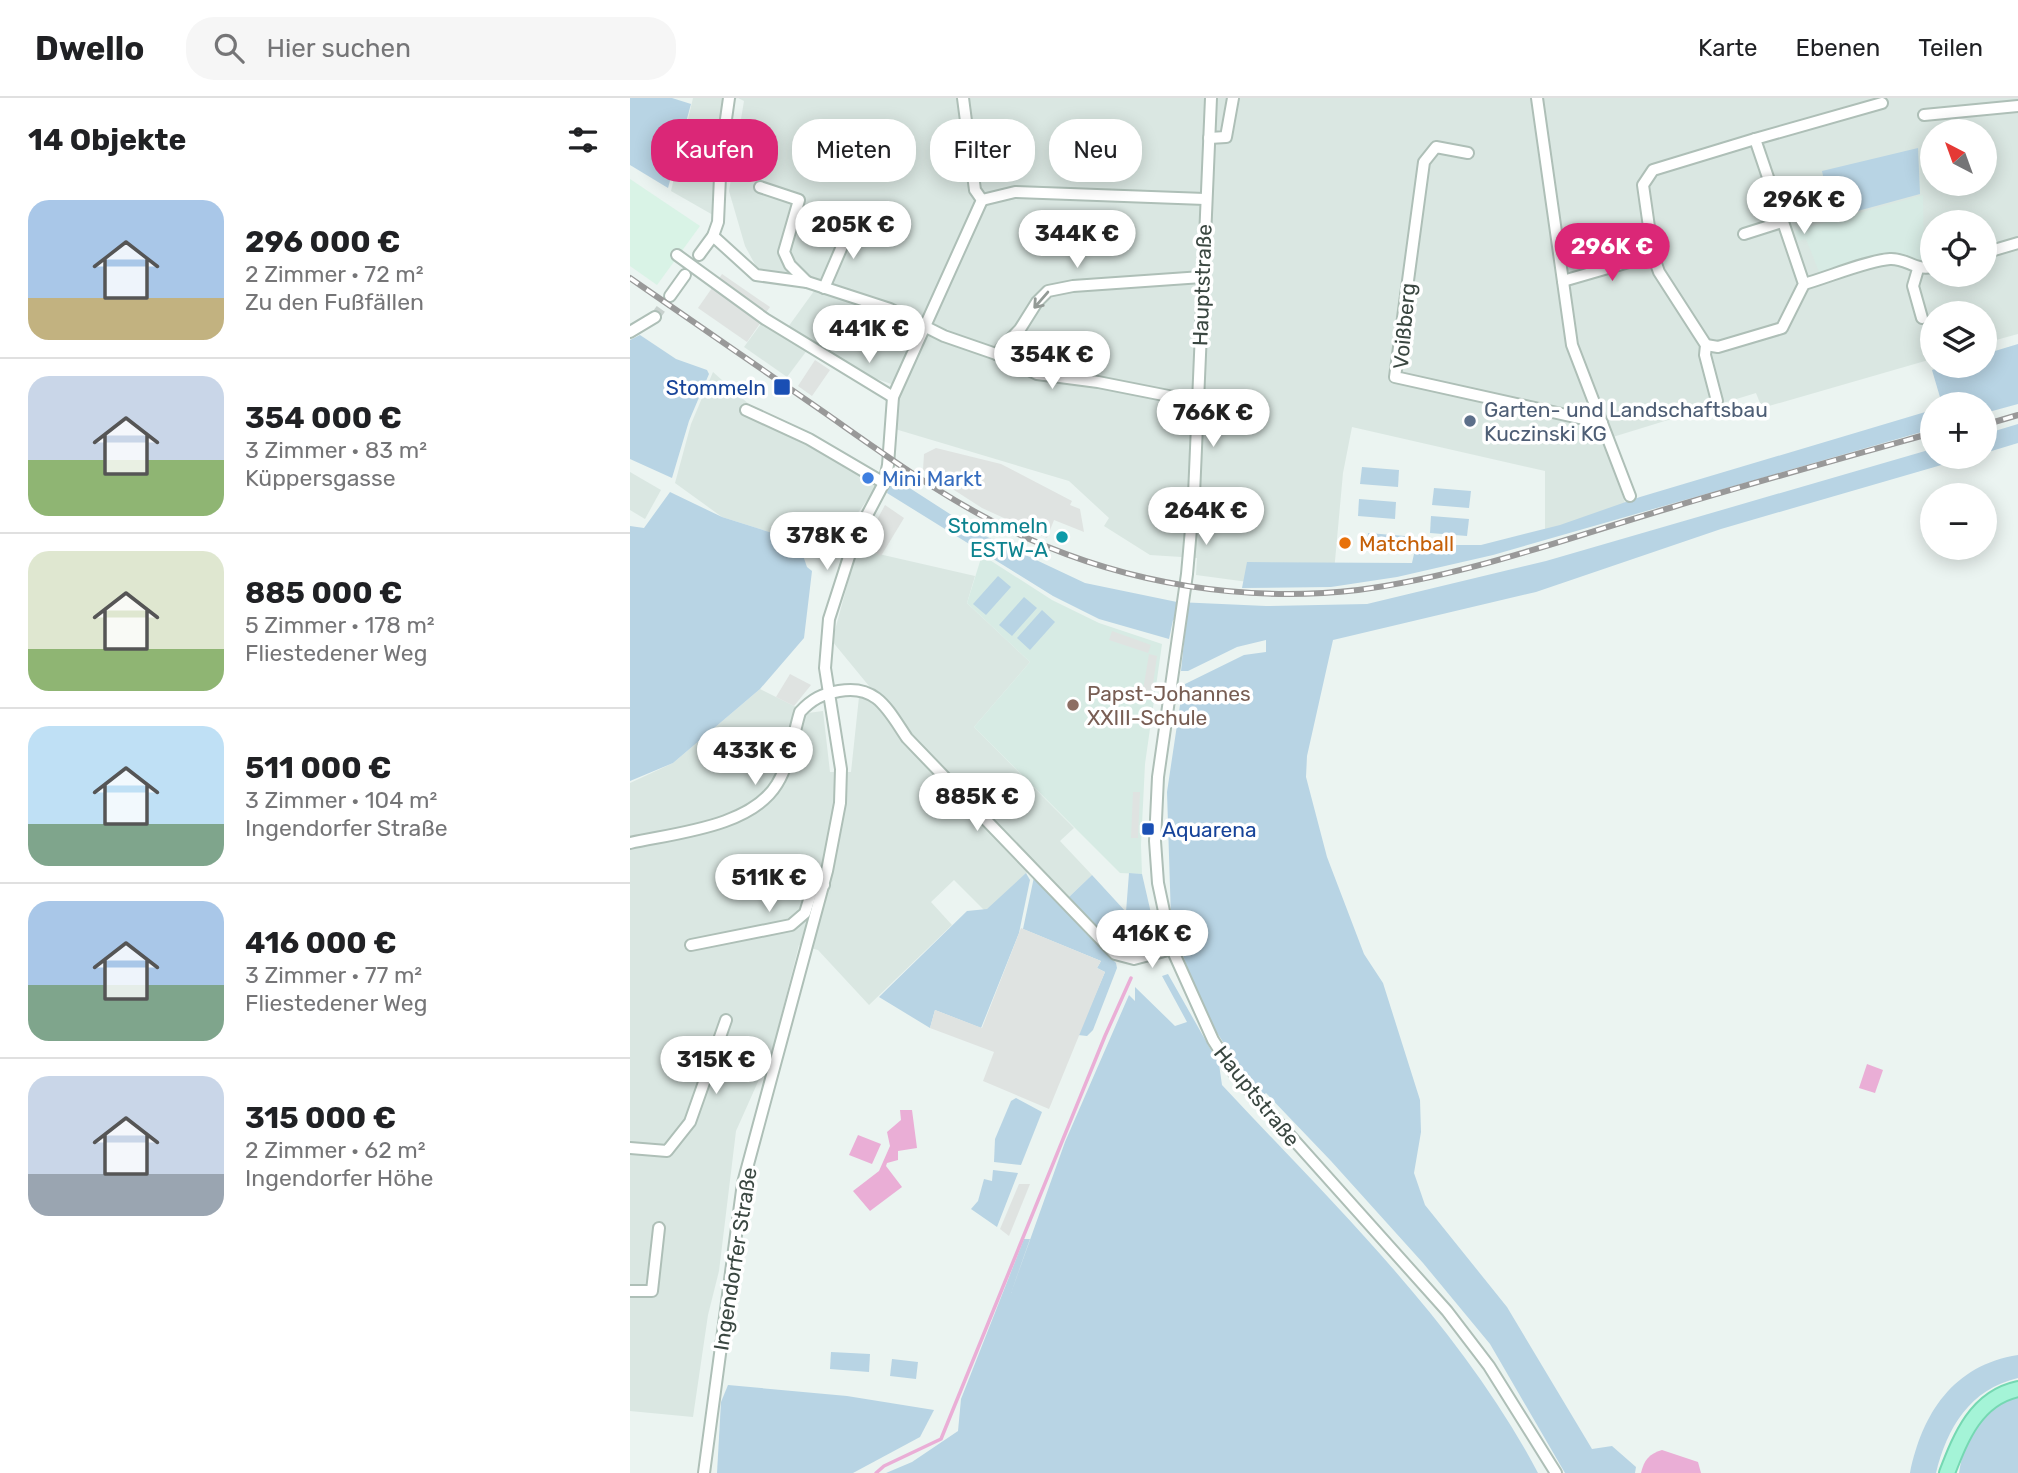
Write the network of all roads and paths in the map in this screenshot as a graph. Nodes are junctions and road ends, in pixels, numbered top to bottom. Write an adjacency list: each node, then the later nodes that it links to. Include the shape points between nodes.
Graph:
1 (729, 98): 18 (street)
2 (963, 98): 14 (street, via 975,190)
3 (1211, 98): 9 (street, Hauptstraße)
4 (1233, 98): 9 (street, via 1226,137)
5 (1537, 98): 27 (street)
6 (1882, 103): 10 (street)
7 (2018, 106): 8 (street)
8 (1924, 115)
9 (1209, 138): 13 (street, Hauptstraße)
10 (1755, 139): 16 (street); 23 (street, via 1653,170 1643,185)
11 (1468, 153): 42 (street, Voißberg, via 1436,147 1424,162 1395,377)
12 (760, 187): 28 (street, via 799,200 784,252)
13 (1205, 199): 14 (street, via 1015,192); 26 (street, Hauptstraße)
14 (982, 200): 34 (street, Ingendorfer Straße)
15 (863, 213): 30 (street, via 856,214)
16 (1782, 222): 17 (street); 29 (street)
17 (1744, 234)
18 (713, 236): 22 (street); 28 (street, via 756,275)
19 (2018, 243): 20 (street)
20 (1997, 249)
21 (677, 255): 38 (street, via 765,319)
22 (699, 255)
23 (1653, 255): 27 (street); 36 (street, via 1658,272)
24 (1918, 269): 29 (street, via 1889,259); 32 (street, via 1913,286)
25 (685, 275): 31 (street)
26 (1202, 277): 37 (street, one-way to 37, via 1048,291); 40 (street, Hauptstraße)
27 (1563, 281): 42 (street, via 1572,345)
28 (807, 282): 30 (street)
29 (1804, 284): 36 (street, via 1782,328 1718,347)
30 (824, 288): 34 (street, via 890,309)
31 (670, 296)
32 (1920, 311)
33 (655, 317): 35 (street)
34 (923, 326): 37 (street); 38 (street, Ingendorfer Straße)
35 (630, 332)
36 (1706, 345): 39 (street)
37 (996, 354): 40 (street, via 1037,374)
38 (893, 397): 43 (street, Ingendorfer Straße)
39 (1717, 401)
40 (1199, 402): 49 (street, Hauptstraße, via 1187,574 1156,797 1158,883)
41 (746, 410): 43 (street, via 810,439)
42 (1601, 423): 44 (street)
43 (884, 484): 45 (street, Ingendorfer Straße, via 855,538 829,619 825,642)
44 (1630, 495)
45 (828, 693): 46 (street, via 800,712 778,783 754,809 736,818); 47 (street, Ingendorfer Straße, via 841,783); 49 (street, via 867,691 882,702 907,738 1115,954 1134,959)
46 (630, 843)
47 (824, 885): 48 (street, Ingendorfer Straße, via 813,887 805,913 791,925); 56 (street, Ingendorfer Straße, via 743,1183)
48 (691, 945)
49 (1172, 949): 57 (street, Hauptstraße, via 1213,1040 1234,1073 1447,1311 1489,1366)
50 (726, 1020): 51 (street, via 685,1130 667,1151)
51 (630, 1148)
52 (659, 1228): 53 (street, via 652,1291)
53 (630, 1290)
54 (2018, 1389): 55 (main road, via 1987,1403 1972,1419)
55 (1951, 1469)
56 (704, 1473)
57 (1556, 1473)

